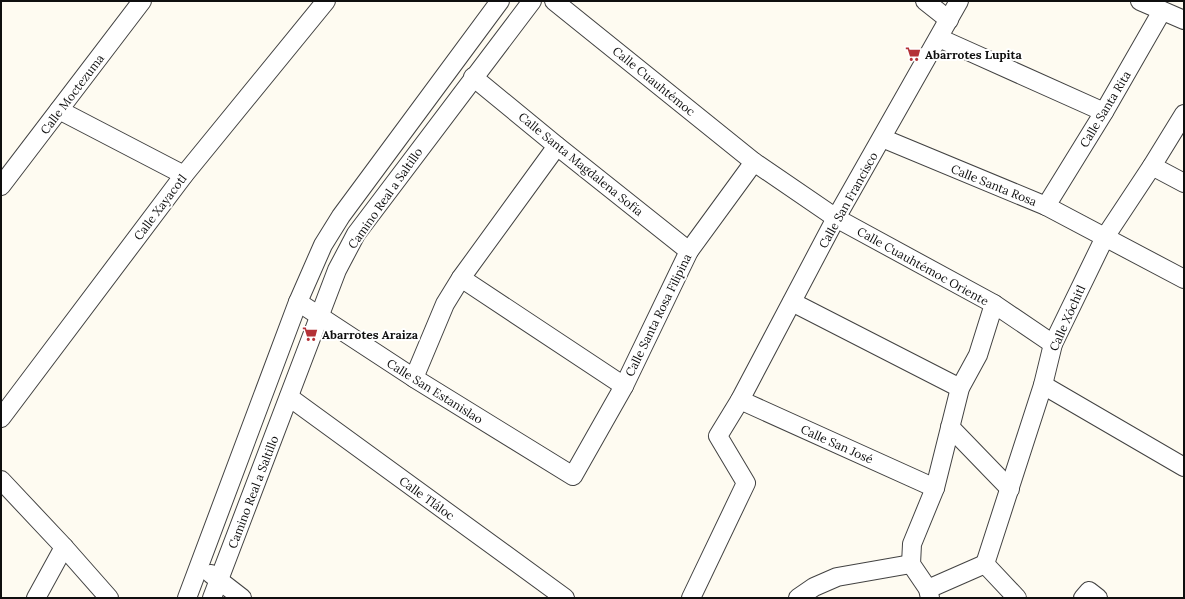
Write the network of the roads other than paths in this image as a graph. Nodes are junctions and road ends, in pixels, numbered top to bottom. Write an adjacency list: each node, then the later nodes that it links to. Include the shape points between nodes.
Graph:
1 (142, 1): 14 (street, Calle Moctezuma)
2 (326, 1): 21 (street, Calle Xayacotl)
3 (500, 1): 30 (street, Camino Real a Saltillo, via 341,216 323,244)
4 (532, 1): 13 (street, Camino Real a Saltillo)
5 (554, 1): 19 (street, Calle Cuauhtémoc)
6 (925, 1): 10 (street)
7 (959, 1): 10 (street, Calle San Francisco)
8 (1140, 1): 9 (street)
9 (1162, 10): 11 (street); 15 (street, Calle Santa Rita)
10 (949, 20): 12 (street, Calle San Francisco)
11 (1184, 20)
12 (939, 38): 15 (street); 17 (street, Calle San Francisco)
13 (473, 77): 18 (street, Calle Santa Magdalena Sofía); 33 (street, Camino Real a Saltillo, via 356,234 337,270)
14 (59, 110): 21 (street); 23 (street, Calle Moctezuma)
15 (1104, 112): 24 (street, Calle Santa Rita)
16 (1184, 114): 20 (street, Calle Xóchitl)
17 (882, 138): 24 (street, Calle Santa Rosa); 25 (street, Calle San Francisco)
18 (557, 146): 27 (street, Calle Santa Magdalena Sofía); 28 (street)
19 (754, 162): 25 (street, Calle Cuauhtémoc Oriente); 27 (street, Calle Santa Rosa Filipina)
20 (1152, 166): 22 (street); 26 (street, Calle Xóchitl)
21 (184, 175): 41 (street, Calle Xayacotl)
22 (1184, 183)
23 (1, 186)
24 (1046, 206): 26 (street, Calle Santa Rosa)
25 (836, 218): 31 (street, Calle San Francisco); 32 (street, Calle Cuauhtémoc Oriente)
26 (1105, 237): 29 (street, Calle Santa Rosa); 34 (street, Calle Xóchitl)
27 (689, 251): 37 (street, Calle Santa Rosa Filipina)
28 (461, 278): 35 (street, via 445,304); 37 (street)
29 (1184, 279)
30 (298, 302): 33 (street, Calle San Estanislao); 51 (street, Camino Real a Saltillo)
31 (792, 302): 38 (street); 40 (street, Calle San Francisco)
32 (994, 304): 34 (street, Calle Cuauhtémoc Oriente); 38 (street, via 978,355)
33 (319, 316): 35 (street, Calle San Estanislao); 39 (street, Camino Real a Saltillo)
34 (1053, 344): 36 (street, Calle Xóchitl)
35 (414, 378): 44 (street, Calle San Estanislao)
36 (1044, 385): 43 (street); 47 (street, Calle Xóchitl)
37 (624, 386): 44 (street, Calle Santa Rosa Filipina)
38 (960, 388): 42 (street)
39 (289, 397): 52 (street, Camino Real a Saltillo); 59 (street, Calle Tláloc)
40 (740, 400): 46 (street, Calle San José); 60 (street, Calle San Francisco, via 718,436 746,483)
41 (1, 418)
42 (950, 427): 46 (street); 47 (street)
43 (1184, 467)
44 (573, 476)
45 (1, 480): 48 (street)
46 (935, 488): 49 (street, via 912,544)
47 (1010, 489): 50 (street, Calle Xóchitl)
48 (64, 547): 54 (street); 55 (street)
49 (911, 564): 53 (street); 61 (street, via 837,577)
50 (985, 564): 53 (street); 62 (street)
51 (199, 566): 52 (street); 56 (street, Camino Real a Saltillo)
52 (219, 580): 57 (street, Camino Real a Saltillo); 58 (street)
53 (928, 594)
54 (36, 598)
55 (108, 598)
56 (187, 598)
57 (212, 598)
58 (242, 598)
59 (564, 598)
60 (691, 598)
61 (798, 598)
62 (1017, 598)

